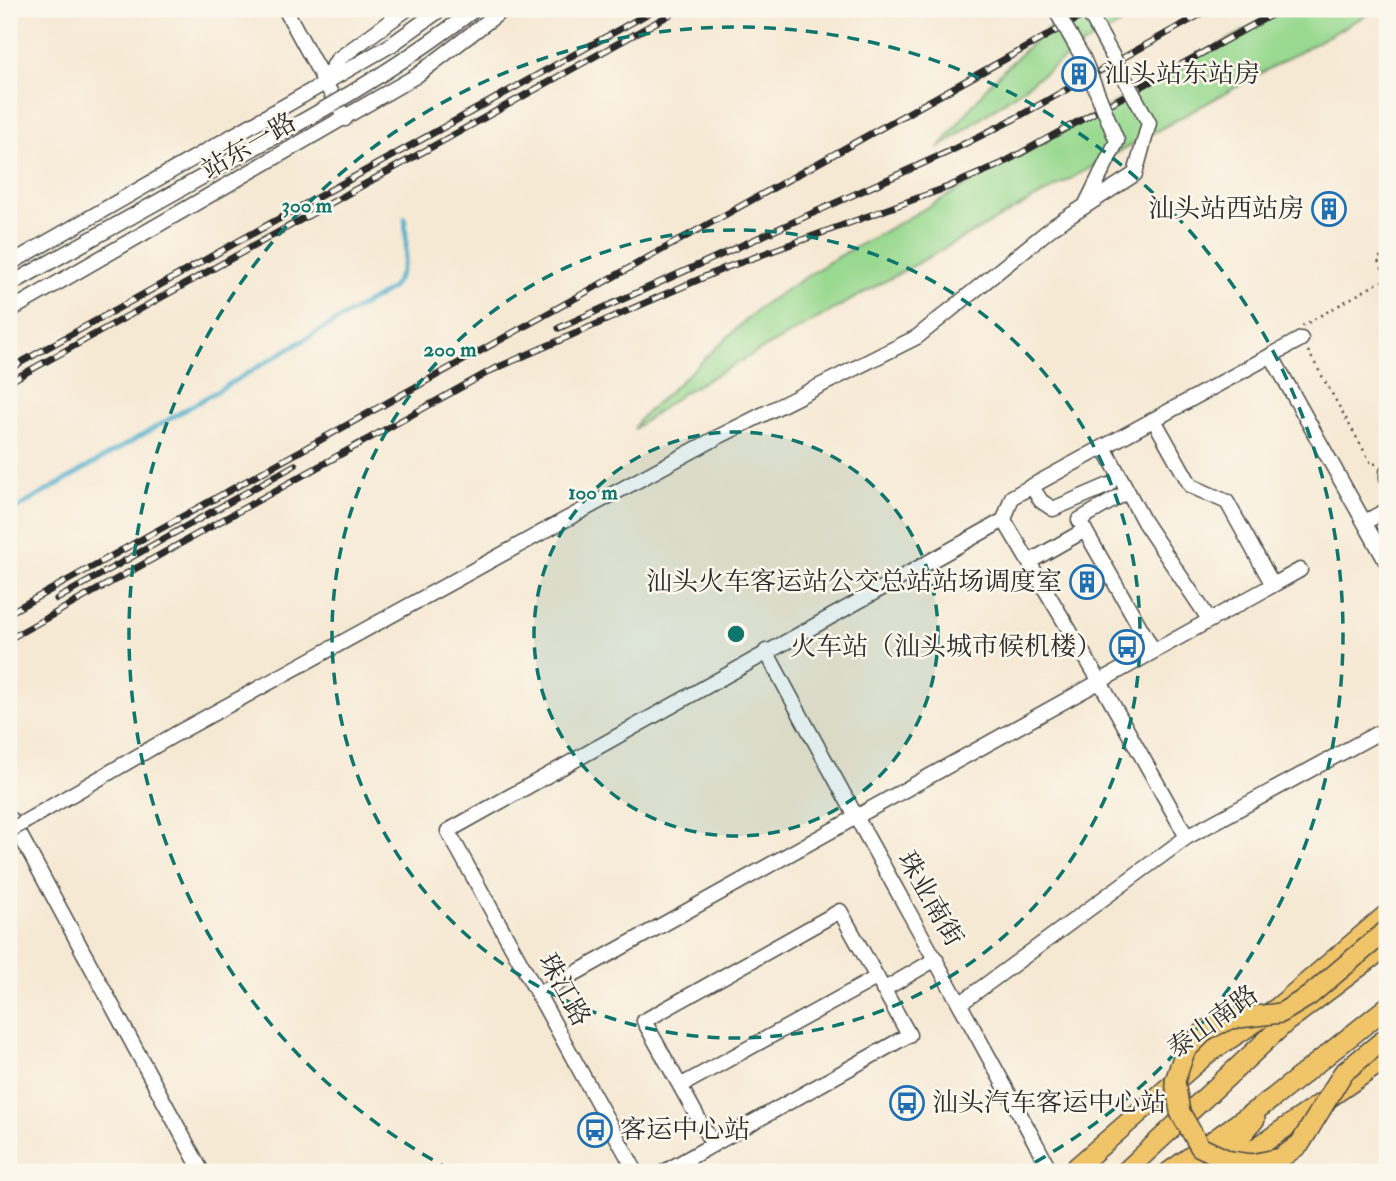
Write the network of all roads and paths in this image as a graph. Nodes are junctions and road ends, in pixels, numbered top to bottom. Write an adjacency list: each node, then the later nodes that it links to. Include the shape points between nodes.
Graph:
1 (285, 9): 8 (street)
2 (407, 9): 8 (street, via 337,60)
3 (441, 9): 8 (street, via 391,45)
4 (475, 9): 14 (street, bridge, via 416,55 349,97)
5 (504, 9): 9 (street, 站东一路, via 416,76)
6 (1055, 9): 10 (street, bridge, via 1083,58 1117,141)
7 (1087, 9): 10 (street, bridge, via 1149,123 1135,174)
8 (325, 82): 9 (street); 12 (street)
9 (345, 119): 15 (street, 站东一路)
10 (1084, 207): 39 (street, bridge, via 917,337 718,437)
11 (1387, 253): 13 (path, via 1377,259)
12 (9, 264)
13 (1387, 277): 16 (path, via 1296,330)
14 (9, 285)
15 (9, 311)
16 (1301, 339): 17 (street); 20 (path, via 1372,465)
17 (1271, 355): 18 (street); 27 (street)
18 (1154, 420): 19 (street); 32 (street, via 1191,486 1227,502)
19 (1104, 447): 23 (street); 24 (street)
20 (1384, 467): 21 (street)
21 (1387, 478)
22 (1109, 485): 23 (street, via 1053,509)
23 (1032, 487): 26 (street, via 1012,497)
24 (1127, 492): 28 (street, via 1079,520); 33 (street)
25 (1387, 510): 27 (street)
26 (1004, 520): 29 (street); 35 (street)
27 (1365, 522): 30 (street)
28 (1085, 530): 29 (street); 34 (street)
29 (1029, 562): 36 (street)
30 (1387, 563)
31 (1300, 570): 32 (street)
32 (1273, 584): 33 (street)
33 (1209, 619): 34 (street)
34 (1153, 650): 36 (street)
35 (766, 651): 38 (street, 珠业南街); 46 (street, 珠江路, via 448,831)
36 (1100, 680): 38 (street); 40 (street)
37 (1387, 728): 40 (street)
38 (855, 818): 44 (street, 珠业南街); 46 (street)
39 (10, 825): 57 (street)
40 (1187, 837): 47 (street)
41 (1387, 914): 51 (highway, 泰山南路, via 1277,1008)
42 (1387, 930): 50 (highway, bridge, via 1309,996 1281,1013 1230,1019 1206,1030 1185,1051 1175,1081 1180,1112 1200,1147 1230,1161 1252,1164 1281,1158 1300,1144 1343,1073)
43 (1387, 946): 49 (highway, 泰山南路)
44 (936, 960): 45 (street); 47 (street, 珠业南街)
45 (880, 984): 53 (street); 53 (street, via 839,911 644,1021); 55 (street, via 909,1035)
46 (538, 994): 58 (street, 珠江路)
47 (961, 1003): 60 (street, 珠业南街)
48 (1387, 1007): 54 (highway)
49 (1285, 1023): 51 (highway); 56 (highway, 泰山南路)
50 (1387, 1037)
51 (1208, 1054): 61 (highway, 泰山南路)
52 (1387, 1058): 64 (highway)
53 (680, 1086): 55 (street)
54 (1273, 1098): 62 (highway); 63 (highway)
55 (713, 1145): 59 (street)
56 (1133, 1166)
57 (202, 1172)
58 (636, 1172)
59 (664, 1172)
60 (1051, 1172)
61 (1071, 1172)
62 (1169, 1172)
63 (1211, 1172)
64 (1221, 1172)

